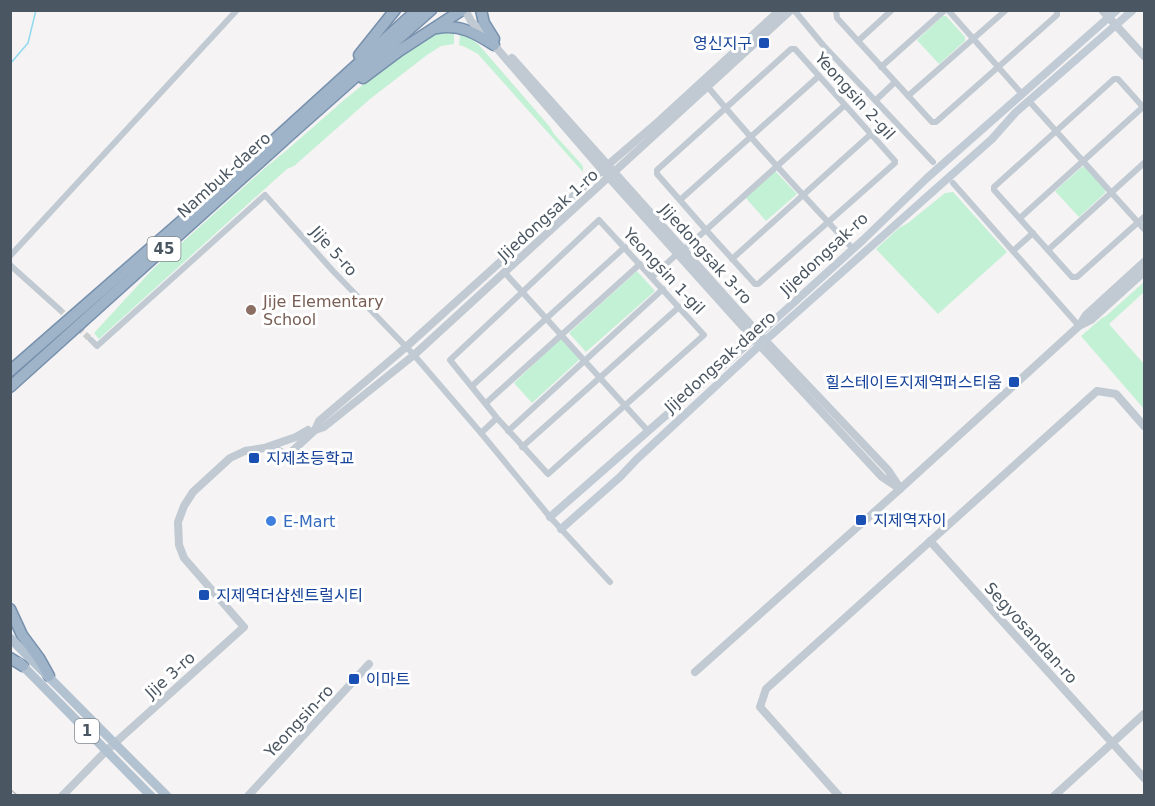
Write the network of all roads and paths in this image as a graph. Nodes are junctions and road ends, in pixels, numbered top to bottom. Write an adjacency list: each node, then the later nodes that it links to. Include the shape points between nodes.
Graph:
1 (237, 10): 66 (street)
2 (395, 10): 39 (highway, via 356,58)
3 (417, 10): 39 (highway, Nambuk-daero / 45)
4 (432, 10): 35 (highway, Nambuk-daero / 45)
5 (464, 10): 19 (highway); 22 (street, Jijedongsak 3-ro)
6 (481, 10): 22 (highway)
7 (780, 10): 45 (street, Jijedongsak 1-ro)
8 (792, 10): 28 (street, Jijedongsak 1-ro); 31 (street)
9 (836, 10): 21 (street, via 837,18)
10 (892, 10): 21 (street)
11 (946, 10): 20 (street); 24 (street)
12 (1006, 10): 20 (street)
13 (1057, 10): 25 (street, via 1057,15)
14 (1102, 10): 17 (street)
15 (1117, 10): 17 (main road, Jijedongsak-ro)
16 (1133, 10): 18 (main road)
17 (1108, 18): 18 (street); 30 (main road, Jijedongsak-ro)
18 (1116, 26): 23 (street); 30 (main road, Jijedongsak-daero)
19 (434, 28): 22 (highway, via 461,28); 35 (highway)
20 (974, 39): 25 (street); 29 (street)
21 (858, 41): 24 (street)
22 (494, 42): 45 (street, Jijedongsak 3-ro)
23 (1144, 57)
24 (881, 67): 27 (street)
25 (998, 67): 29 (street, via 936,122); 30 (street)
26 (819, 76): 32 (street, Yeongsin 2-gil); 34 (street, Yeongsin 2-gil, via 792,49); 38 (street)
27 (895, 82): 29 (street); 31 (street)
28 (708, 87): 34 (street); 47 (street, Jijedongsak 1-ro)
29 (908, 96)
30 (1025, 98): 36 (street); 40 (main road, Jijedongsak-ro); 46 (main road, Jijedongsak-daero, via 992,139)
31 (876, 100): 42 (street)
32 (845, 105): 37 (street, Yeongsin 2-gil); 44 (street)
33 (1144, 107): 36 (street, via 1114,79); 41 (street)
34 (726, 108): 38 (street); 53 (street, Yeongsin 2-gil, via 657,171)
35 (311, 118): 88 (highway, Nambuk-daero / 45)
36 (1056, 131): 41 (street); 55 (street, via 994,186)
37 (871, 134): 52 (street); 56 (street, Yeongsin 2-gil, via 896,162)
38 (751, 136): 44 (street); 53 (street)
39 (273, 141): 86 (highway, Nambuk-daero / 45)
40 (953, 155): 42 (street); 48 (main road, Jijedongsak-ro)
41 (1083, 161): 51 (street); 55 (street)
42 (933, 162): 48 (street)
43 (1144, 163): 51 (street)
44 (777, 166): 52 (street); 59 (street)
45 (605, 167): 47 (street, Jijedongsak 3-ro); 83 (street, Jijedongsak 1-ro)
46 (959, 169): 49 (street); 50 (main road, Jijedongsak-daero)
47 (611, 175): 65 (street, Jijedongsak 3-ro); 72 (street, Jijedongsak 1-ro)
48 (927, 178): 62 (main road, Jijedongsak-ro)
49 (953, 183): 50 (street); 64 (street)
50 (939, 186): 81 (main road, Jijedongsak-daero)
51 (1112, 193): 57 (street); 63 (street)
52 (803, 195): 56 (street); 67 (street)
53 (680, 200): 59 (street, Yeongsin 2-gil)
54 (1144, 217): 57 (street)
55 (1020, 218): 60 (street)
56 (829, 222): 62 (street); 67 (street, Yeongsin 2-gil, via 758,284)
57 (1138, 222): 58 (street); 63 (street, via 1077,277 1072,277)
58 (1144, 229)
59 (706, 230): 65 (street); 67 (street, Yeongsin 2-gil)
60 (1033, 233): 63 (street); 64 (street)
61 (625, 247): 69 (street, Yeongsin 1-gil); 75 (street, Yeongsin 1-gil, via 599,220); 78 (street)
62 (853, 249): 81 (main road, Jijedongsak-ro)
63 (1048, 250)
64 (1013, 251): 79 (street)
65 (680, 252): 73 (street); 81 (street, Jijedongsak 3-ro)
66 (10, 256)
67 (732, 259)
68 (1144, 262): 79 (street, via 1086,315)
69 (640, 264): 73 (street, Yeongsin 1-gil); 80 (street)
70 (10, 265): 77 (street)
71 (1144, 272): 79 (street)
72 (505, 273): 75 (street); 84 (street, Jijedongsak 1-ro)
73 (652, 277): 74 (street, Yeongsin 1-gil)
74 (663, 289): 76 (street, Yeongsin 1-gil); 85 (street)
75 (523, 292): 78 (street); 89 (street, Yeongsin 1-gil, via 450,360)
76 (679, 307): 87 (street); 92 (street, Yeongsin 1-gil, via 704,335)
77 (58, 309)
78 (547, 318): 80 (street); 89 (street)
79 (1080, 326): 102 (street)
80 (562, 334): 85 (street); 91 (street)
81 (760, 339): 98 (main road, Jijedongsak-ro); 102 (street, Jijedongsak 3-ro, via 882,477); 104 (main road, Jijedongsak-daero, via 620,477)
82 (91, 340): 83 (street, Jije 5-ro, via 97,346 265,195)
83 (406, 347): 84 (street, Jije 5-ro); 94 (street, Jijedongsak 1-ro)
84 (414, 356): 96 (street, Jijedongsak 1-ro); 99 (street, Jije 5-ro)
85 (585, 360): 87 (street); 97 (street)
86 (10, 369)
87 (600, 377): 92 (street); 100 (street)
88 (14, 384): 90 (highway, Nambuk-daero)
89 (472, 386): 91 (street, Yeongsin 1-gil)
90 (10, 392)
91 (486, 404): 93 (street, Yeongsin 1-gil)
92 (625, 405): 98 (street); 100 (street, Yeongsin 1-gil, via 548,474)
93 (497, 418): 97 (street, Yeongsin 1-gil); 99 (street)
94 (319, 421): 96 (street, Jijedongsak 1-ro); 101 (street, via 304,434)
95 (1144, 426): 105 (street, via 1116,394 1097,391)
96 (315, 430): 101 (street, Jijedongsak 1-ro, via 287,456 274,448)
97 (508, 431): 100 (street, Yeongsin 1-gil)
98 (648, 431): 103 (main road, Jijedongsak-ro)
99 (481, 433): 103 (street, Jije 5-ro)
100 (522, 447)
101 (264, 448): 108 (street, Jijedongsak 1-ro, via 230,458 193,492 178,522 184,558)
102 (900, 489): 113 (street)
103 (550, 517): 104 (street, Jije 5-ro)
104 (561, 529): 106 (street, Jije 5-ro)
105 (930, 540): 117 (street, Segyosandan-ro); 124 (street, via 766,689 760,707)
106 (610, 582)
107 (10, 609): 114 (highway)
108 (244, 627): 116 (street, Jije 3-ro)
109 (10, 638): 114 (main road, 1)
110 (10, 656): 112 (highway)
111 (369, 664): 123 (street, Yeongsin-ro)
112 (23, 666): 118 (main road, 1)
113 (694, 672)
114 (49, 676): 116 (main road, 1)
115 (1144, 714): 117 (street)
116 (115, 743): 118 (street, Jije 3-ro); 122 (main road, 1)
117 (1113, 743): 119 (street, Segyosandan-ro); 125 (street)
118 (106, 751): 120 (street, Jije 3-ro); 121 (main road, 1)
119 (1144, 778)
120 (62, 795)
121 (151, 795)
122 (167, 795)
123 (248, 795)
124 (839, 795)
125 (1054, 795)

